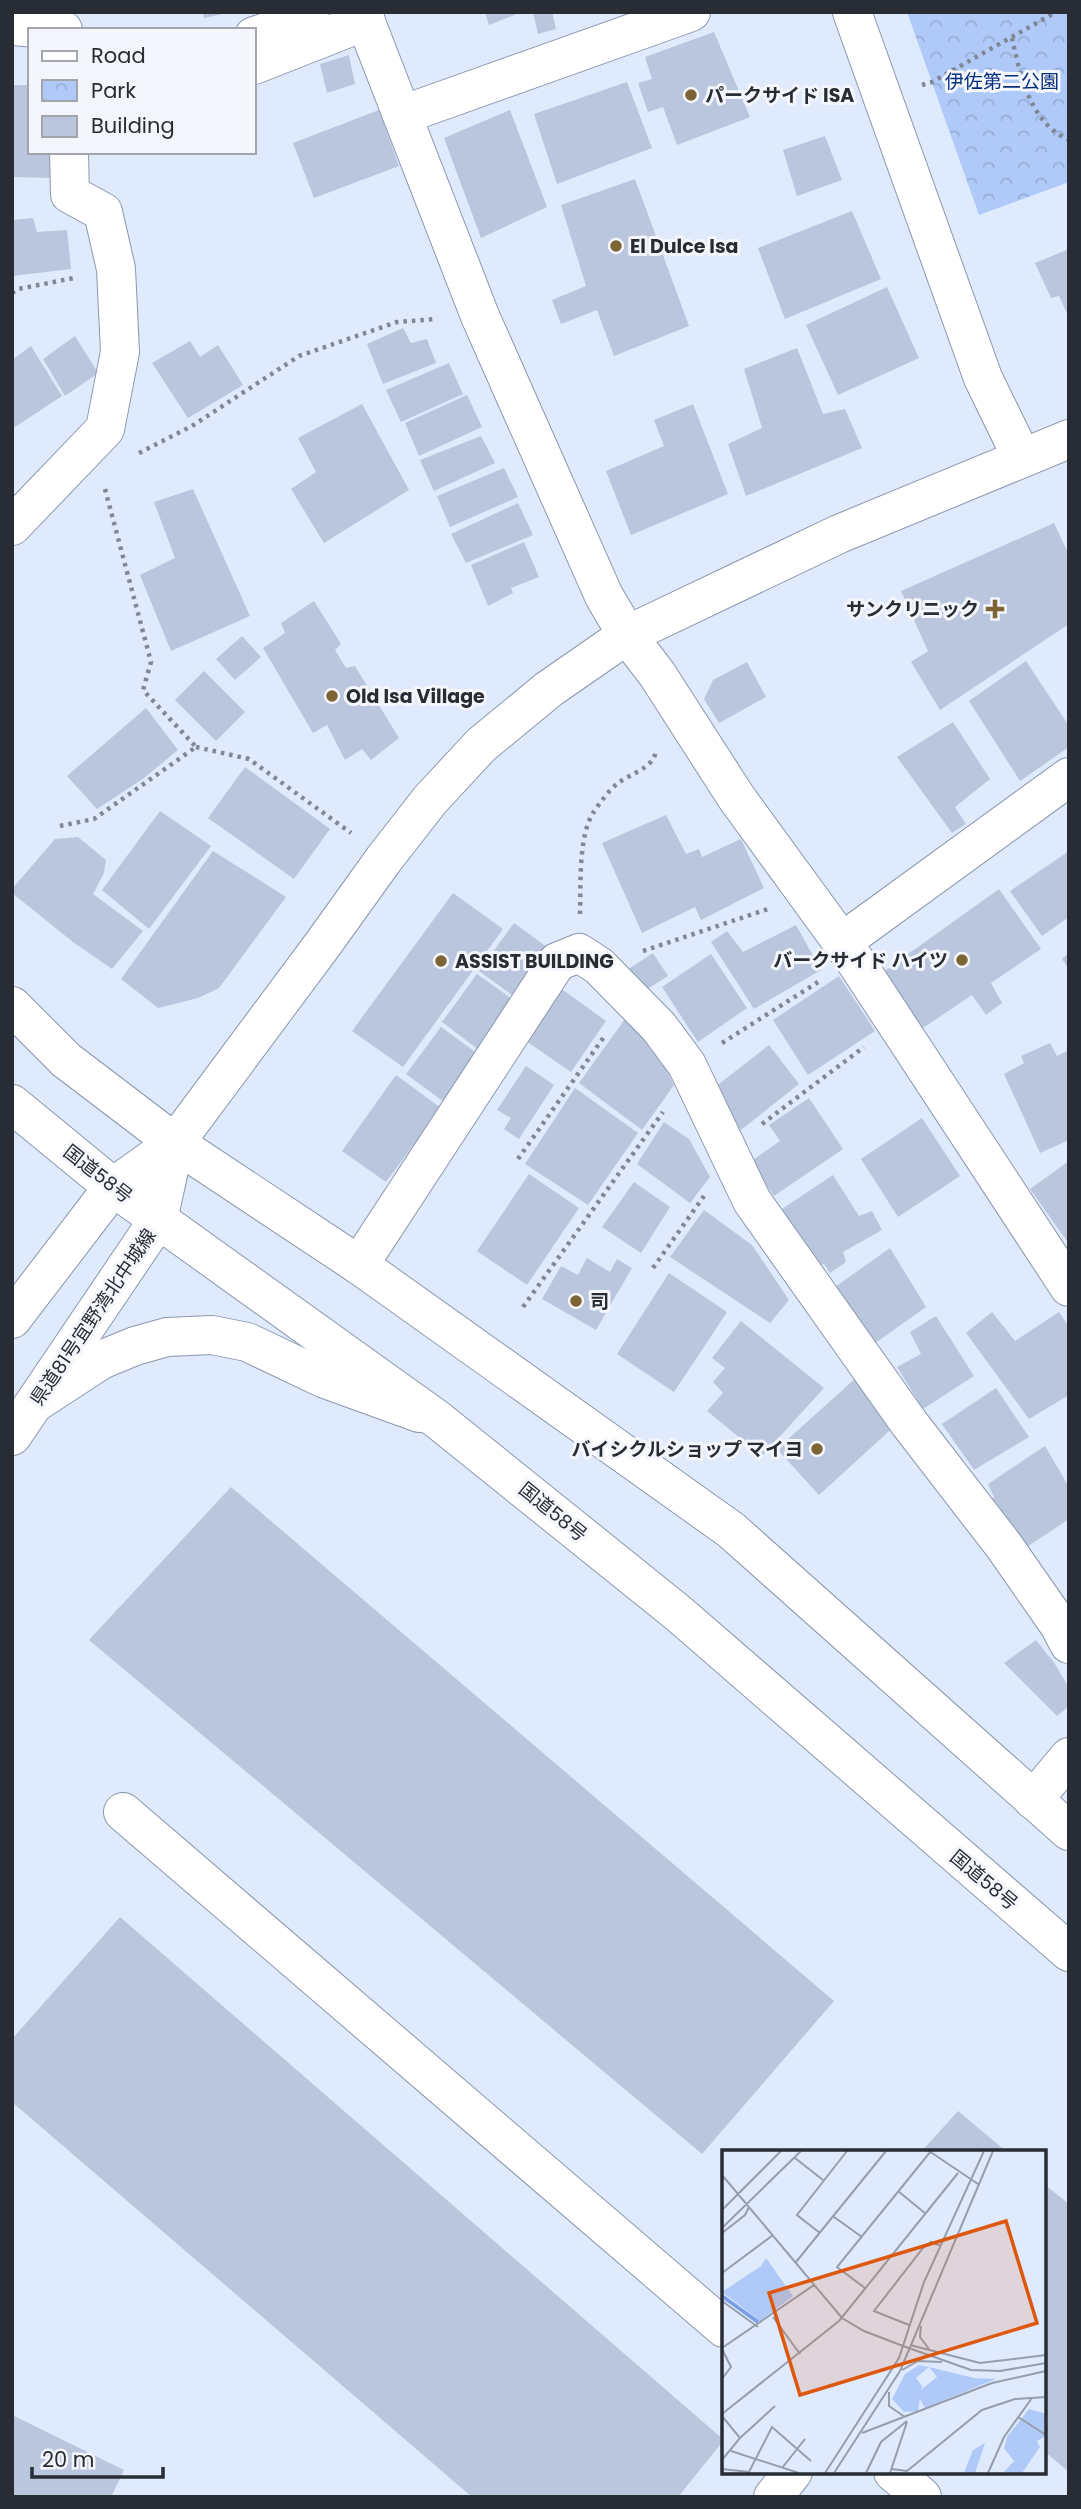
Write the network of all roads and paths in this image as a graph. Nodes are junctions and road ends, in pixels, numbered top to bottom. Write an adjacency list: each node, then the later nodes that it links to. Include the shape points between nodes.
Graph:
1 (325, 12): 8 (main road)
2 (691, 12): 12 (main road)
3 (852, 12): 20 (main road, via 983,377)
4 (1056, 12): 9 (path)
5 (364, 17): 10 (main road); 12 (main road)
6 (12, 26): 7 (main road)
7 (38, 28)
8 (256, 35)
9 (1012, 38): 11 (path); 13 (path, via 1027,93 1042,120)
10 (256, 64)
11 (921, 86)
12 (402, 115): 17 (main road)
13 (1069, 140)
14 (69, 154): 22 (main road, via 70,194 103,212 116,270 120,352 105,429)
15 (62, 281): 16 (path)
16 (12, 293)
17 (480, 316): 19 (path, via 397,322 299,356 192,426); 23 (main road, via 593,573)
18 (1069, 439): 20 (main road)
19 (135, 455)
20 (1022, 458): 23 (main road, via 839,534)
21 (104, 484): 25 (path, via 151,662 143,690)
22 (12, 526)
23 (627, 635): 29 (main road); 38 (main road, via 549,689 481,745 430,800)
24 (656, 746): 31 (path, via 655,755 642,770 617,784 592,814 583,847)
25 (196, 747): 27 (path, via 94,819); 28 (path, via 249,759)
26 (1069, 777): 30 (main road)
27 (60, 826)
28 (360, 840)
29 (808, 896): 30 (main road); 31 (path)
30 (848, 950): 34 (main road); 35 (path)
31 (589, 959): 32 (main road); 43 (main road, via 557,962)
32 (631, 999): 36 (main road, via 659,1027); 40 (path)
33 (12, 1006): 38 (main road, via 66,1060)
34 (895, 1023): 39 (path); 45 (main road)
35 (721, 1043)
36 (690, 1075): 39 (main road); 46 (path)
37 (12, 1104): 41 (main road, 国道58号)
38 (175, 1143): 41 (main road); 42 (main road, 県道81号宜野湾北中城線); 43 (main road)
39 (729, 1154): 44 (path); 51 (main road, via 752,1200 909,1423 1004,1546)
40 (518, 1159)
41 (113, 1187): 42 (main road, 国道58号); 47 (main road)
42 (158, 1220): 48 (main road, 県道81号宜野湾北中城線); 49 (main road, 国道58号)
43 (359, 1265): 53 (main road, via 730,1530)
44 (653, 1268)
45 (1069, 1287)
46 (523, 1307)
47 (12, 1319)
48 (35, 1403): 49 (main road, via 101,1360 135,1346 167,1337 212,1335 247,1342 326,1379); 50 (main road, 県道81号宜野湾北中城線)
49 (438, 1420): 56 (main road, 国道58号, via 678,1614)
50 (12, 1436)
51 (1069, 1644)
52 (1069, 1757): 53 (main road)
53 (1033, 1800): 55 (main road)
54 (123, 1811): 57 (main road)
55 (1069, 1831)
56 (1069, 1952)
57 (722, 2326)
58 (791, 2474): 60 (main road)
59 (895, 2474): 61 (main road)
60 (773, 2497)
61 (922, 2497)

